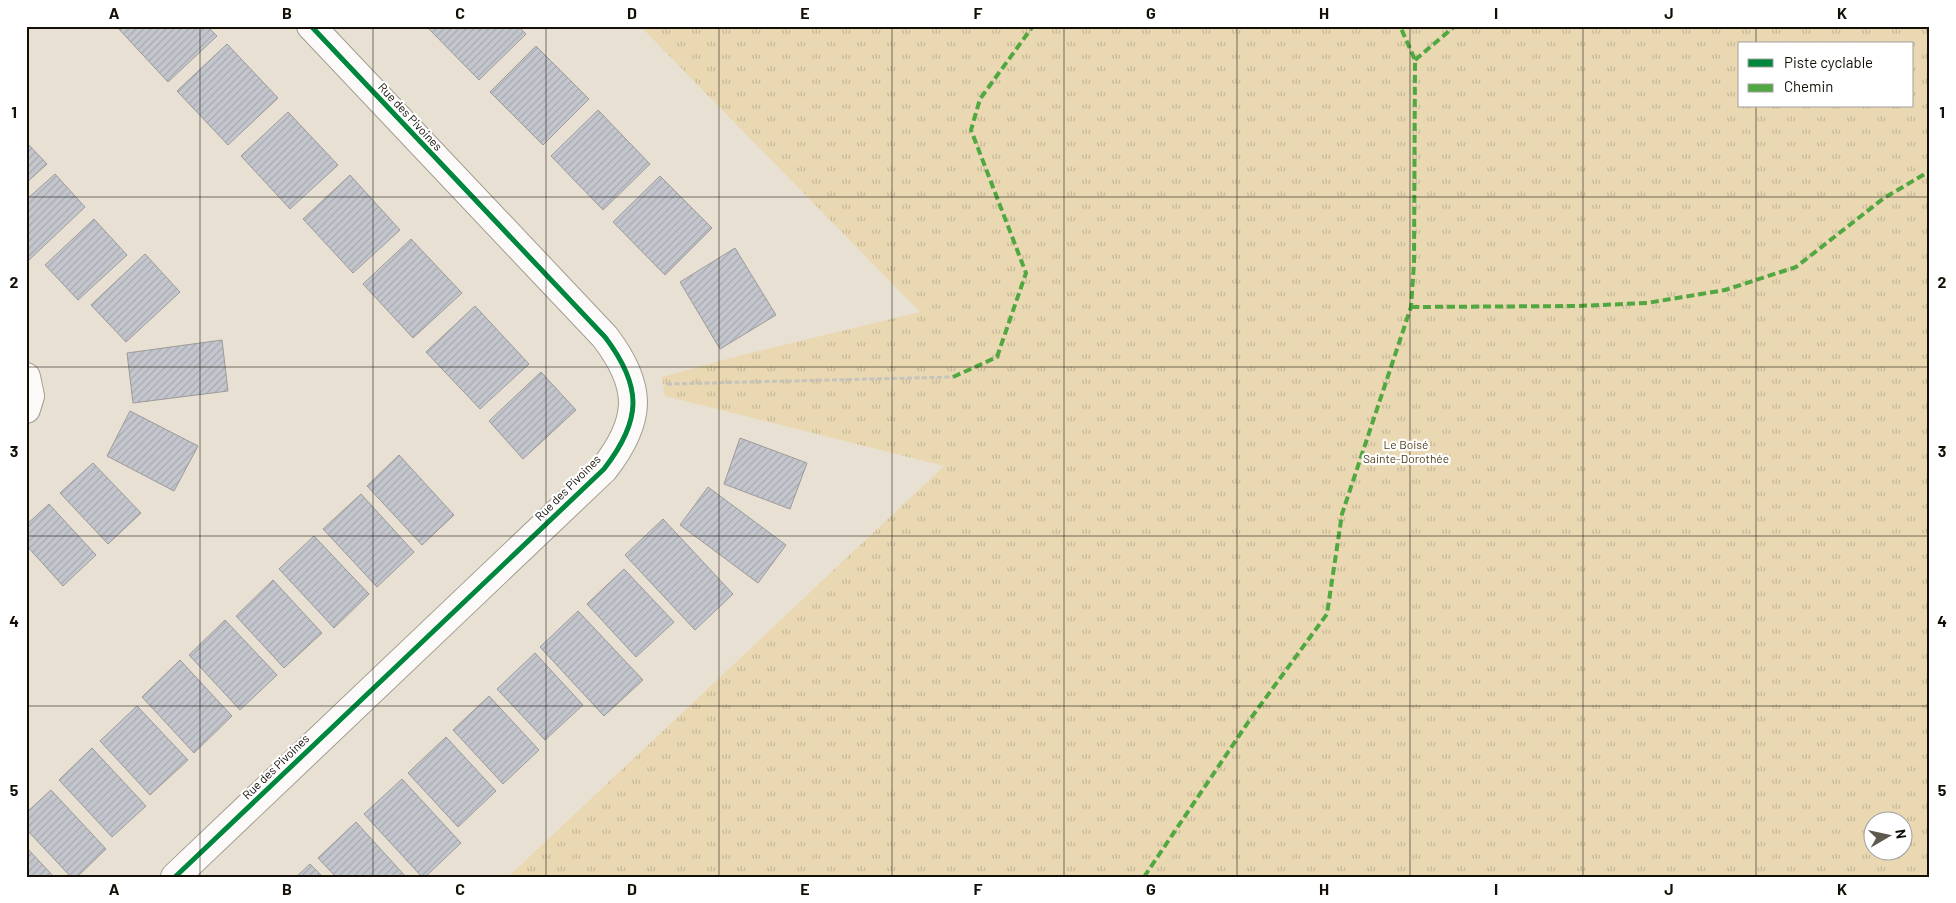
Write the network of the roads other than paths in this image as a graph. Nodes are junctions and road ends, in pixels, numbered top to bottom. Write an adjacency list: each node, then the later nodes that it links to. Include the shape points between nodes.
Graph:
1 (311, 26): 4 (street, Rue des Pivoines, via 605,337 627,371 634,401 633,416 618,451 604,469)
2 (26, 377): 3 (street, via 30,396)
3 (26, 409)
4 (175, 877)

